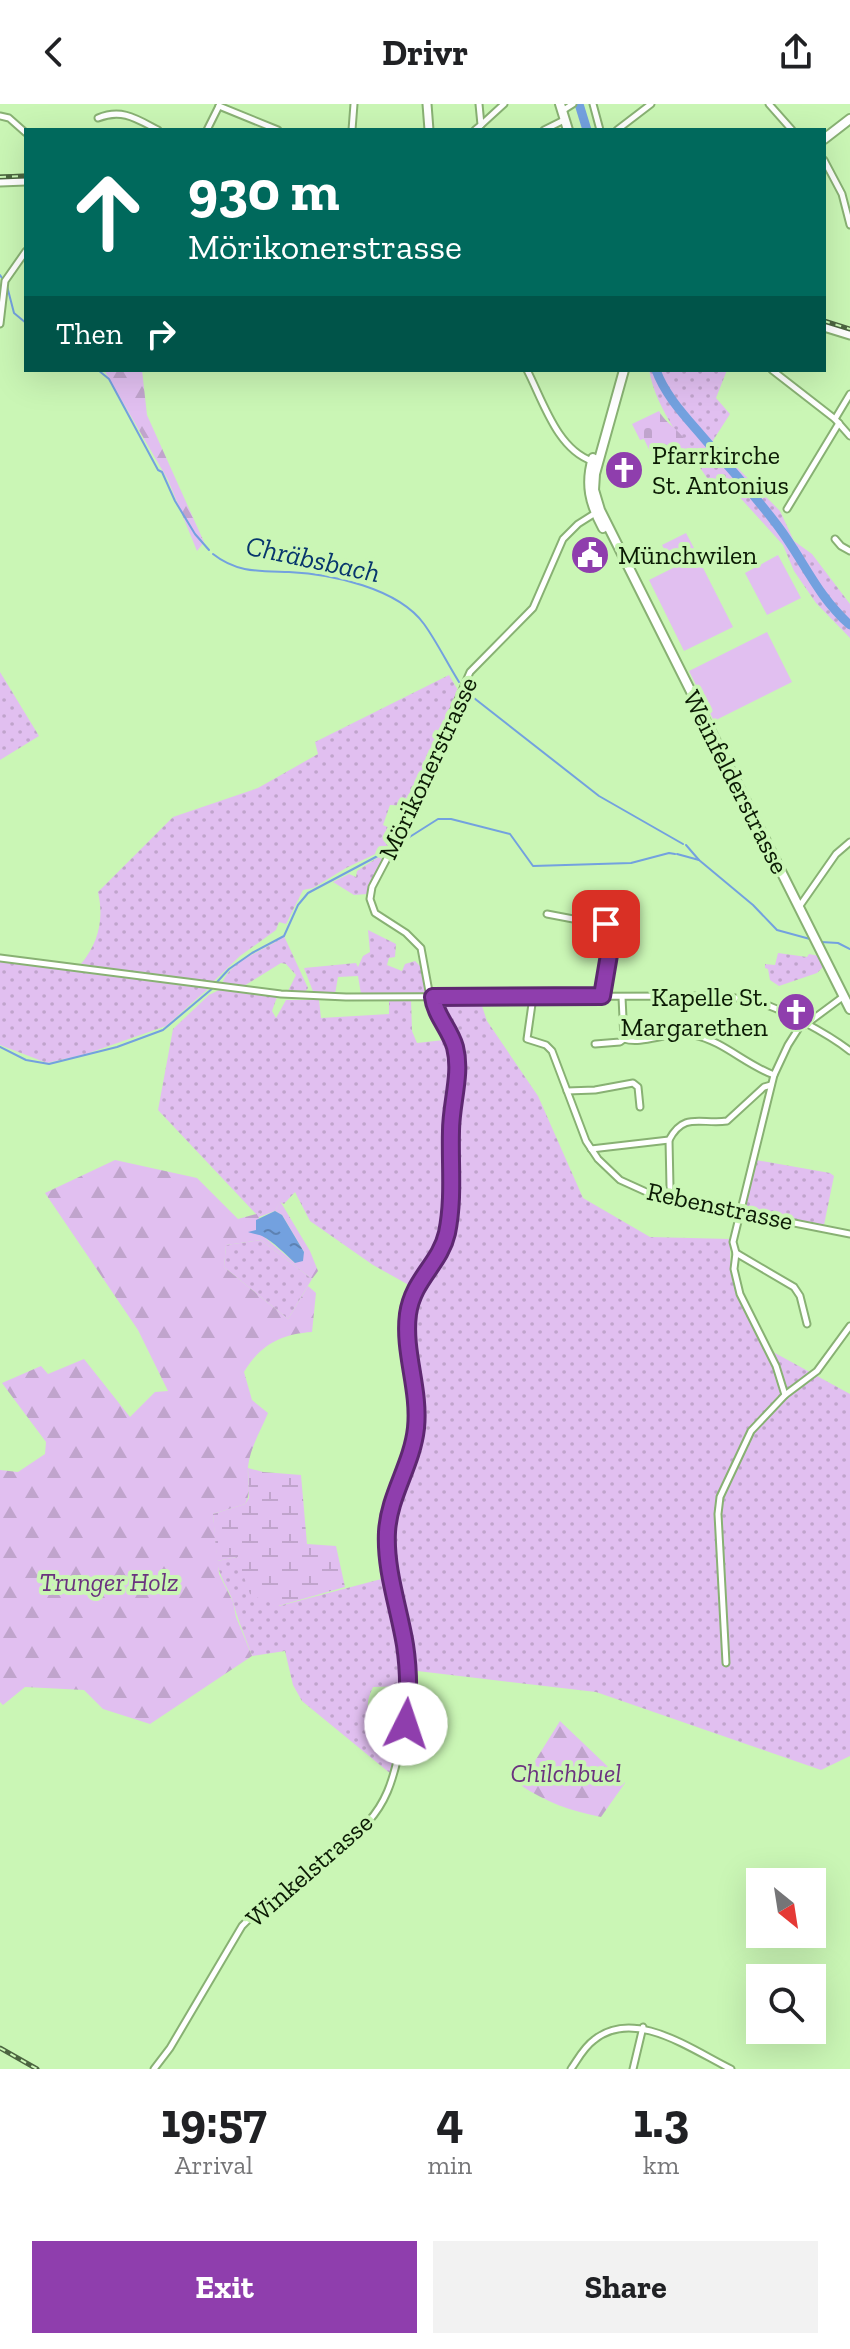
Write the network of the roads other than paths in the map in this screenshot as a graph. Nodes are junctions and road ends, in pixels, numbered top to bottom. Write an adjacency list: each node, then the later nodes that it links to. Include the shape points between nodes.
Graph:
1 (354, 104): 18 (street)
2 (427, 104): 19 (street)
3 (479, 104): 14 (street)
4 (504, 104): 14 (street)
5 (593, 104): 22 (street)
6 (651, 104): 23 (street)
7 (769, 104): 24 (street)
8 (220, 105): 16 (street); 17 (street)
9 (572, 105): 10 (street)
10 (562, 112): 21 (street)
11 (0, 116): 25 (street)
12 (98, 118): 15 (street, via 125,113)
13 (850, 119): 26 (main road)
14 (481, 125): 20 (street)
15 (154, 128)
16 (208, 128)
17 (273, 128)
18 (352, 128)
19 (429, 128)
20 (477, 128)
21 (547, 128)
22 (599, 128)
23 (620, 128)
24 (790, 128)
25 (24, 131)
26 (826, 137)
27 (826, 164): 30 (street)
28 (24, 180): 29 (main road)
29 (0, 181)
30 (850, 225)
31 (24, 254): 32 (street, via 5,281)
32 (0, 324)
33 (826, 327): 34 (main road)
34 (850, 334)
35 (528, 372): 41 (street, via 564,441)
36 (623, 372): 41 (main road, Weinfelderstrasse)
37 (775, 372): 39 (street)
38 (850, 394): 39 (street)
39 (837, 421): 40 (street); 42 (street)
40 (850, 436)
41 (594, 462): 43 (main road, Weinfelderstrasse)
42 (787, 509)
43 (597, 512): 47 (main road, Weinfelderstrasse); 52 (street, Mörikonerstrasse, via 563,539 533,608 470,672 372,887 375,913 423,951)
44 (835, 539): 45 (street)
45 (850, 551)
46 (850, 842): 47 (street)
47 (798, 907): 51 (main road, Weinfelderstrasse)
48 (547, 914): 50 (street, via 610,926)
49 (0, 958): 52 (street, via 281,994)
50 (602, 996): 53 (street); 54 (street)
51 (844, 996): 55 (main road, Weinfelderstrasse); 56 (street)
52 (432, 997): 53 (street); 59 (street, Mörikonerstrasse)
53 (533, 997): 63 (street, Rebenstrasse, via 526,1037 551,1049)
54 (622, 997): 56 (street, via 752,1000); 57 (street)
55 (850, 1009)
56 (804, 1024): 60 (street); 61 (street)
57 (624, 1039): 58 (street); 61 (street, via 699,1036)
58 (595, 1044)
59 (455, 1047): 76 (street, Winkelstrasse, via 450,1208 442,1249 413,1294 408,1316 416,1428 388,1524 390,1569 409,1680 406,1724 391,1783 368,1822 242,1926)
60 (850, 1051)
61 (774, 1075): 62 (street)
62 (771, 1085): 65 (street, via 731,1119 688,1122); 68 (street)
63 (567, 1091): 64 (street, via 633,1083); 66 (street, Rebenstrasse)
64 (640, 1107)
65 (669, 1140): 66 (street); 67 (street)
66 (591, 1149): 68 (street, Rebenstrasse, via 612,1174 638,1190)
67 (670, 1187)
68 (740, 1211): 69 (street, Rebenstrasse); 70 (street, via 733,1242)
69 (850, 1234)
70 (736, 1253): 71 (street, via 794,1287); 73 (street, via 740,1294)
71 (807, 1324)
72 (850, 1326): 73 (street, via 817,1371)
73 (785, 1395): 74 (street, via 751,1431 720,1497)
74 (726, 1663)
75 (643, 2027): 77 (street, via 606,2032 584,2049); 78 (street); 79 (street)
76 (154, 2069)
77 (571, 2069)
78 (633, 2069)
79 (731, 2069)

